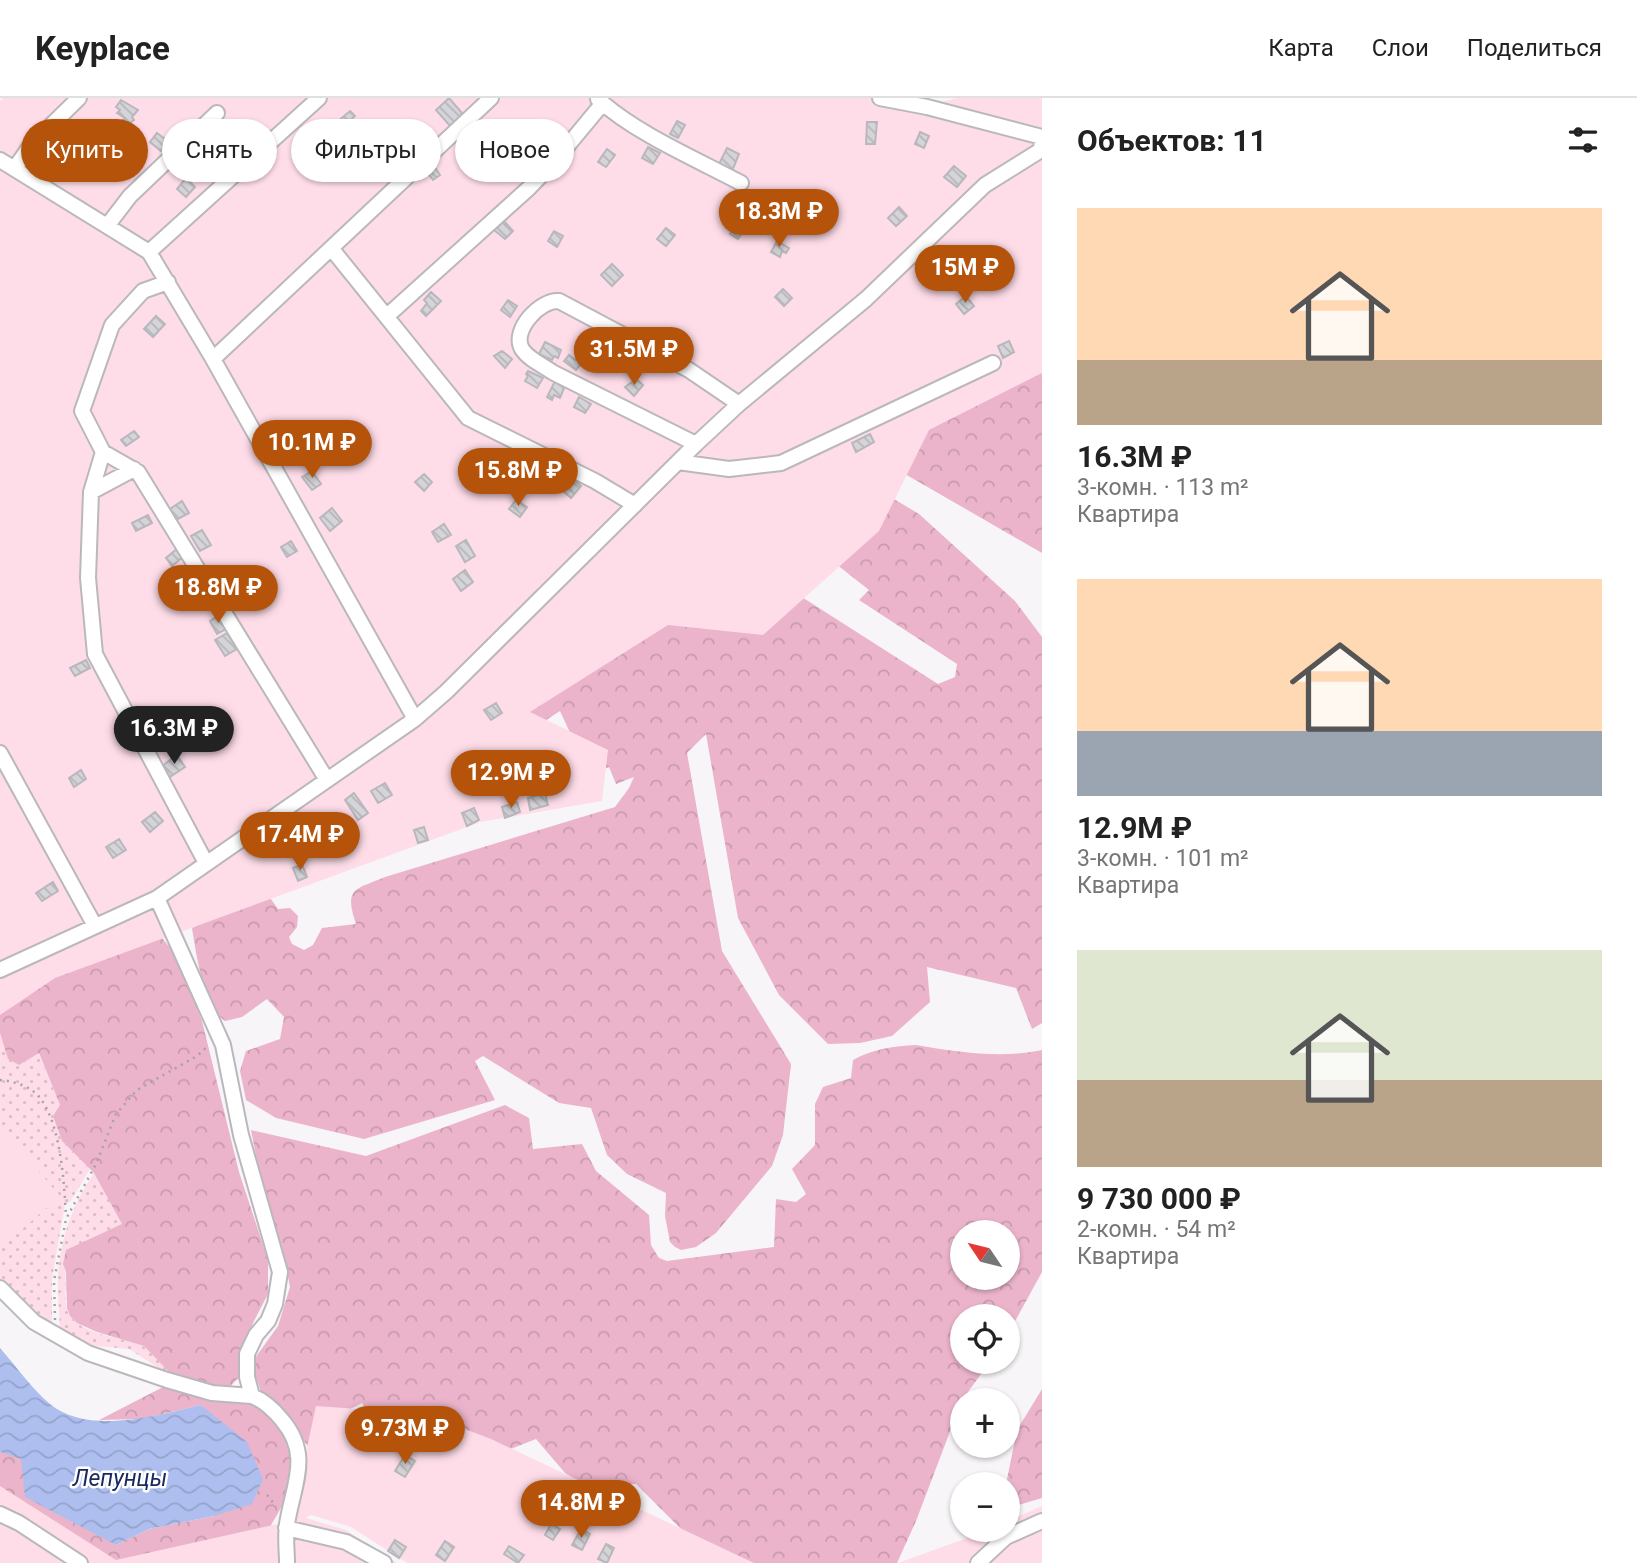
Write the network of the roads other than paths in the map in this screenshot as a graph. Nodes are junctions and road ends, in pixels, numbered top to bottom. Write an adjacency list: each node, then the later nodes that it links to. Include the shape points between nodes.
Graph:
1 (79, 98): 9 (lane, via 31,145)
2 (319, 98): 13 (lane)
3 (491, 98): 12 (lane)
4 (880, 98): 7 (lane)
5 (600, 101): 10 (lane, via 671,147); 15 (lane, via 554,162)
6 (217, 113): 11 (lane, via 130,196)
7 (1042, 138): 18 (lane, via 1041,150 985,185 866,299)
8 (0, 160): 9 (lane)
9 (15, 169): 11 (lane)
10 (741, 183)
11 (107, 226): 13 (lane)
12 (331, 248): 15 (lane); 16 (lane)
13 (149, 252): 14 (lane)
14 (168, 282): 16 (lane); 20 (lane, via 143,291 112,325 82,411)
15 (387, 316): 24 (lane, via 468,418)
16 (213, 359): 25 (lane)
17 (993, 363): 21 (lane, via 781,463 729,469)
18 (739, 404): 19 (lane); 19 (lane, via 690,370 559,301 543,304 522,329 522,349 532,359)
19 (696, 444): 21 (lane)
20 (103, 452): 22 (lane); 23 (lane)
21 (678, 463): 24 (lane)
22 (134, 469): 23 (lane); 27 (lane)
23 (91, 492): 28 (lane, via 88,578 95,654)
24 (635, 505): 25 (lane)
25 (415, 719): 27 (lane)
26 (0, 753): 30 (lane)
27 (327, 780): 28 (lane)
28 (206, 863): 29 (lane)
29 (157, 898): 30 (lane); 33 (lane, via 223,1045 241,1135 280,1272 275,1304 247,1354)
30 (95, 926): 31 (lane)
31 (0, 970)
32 (0, 1288): 33 (lane, via 34,1322 88,1353 212,1393)
33 (252, 1396): 36 (lane, via 282,1420 295,1436 299,1451)
34 (0, 1514): 37 (lane)
35 (1042, 1521): 40 (lane, via 1006,1537)
36 (286, 1528): 38 (lane); 39 (lane, via 345,1542)
37 (80, 1563)
38 (288, 1563)
39 (384, 1563)
40 (978, 1563)

